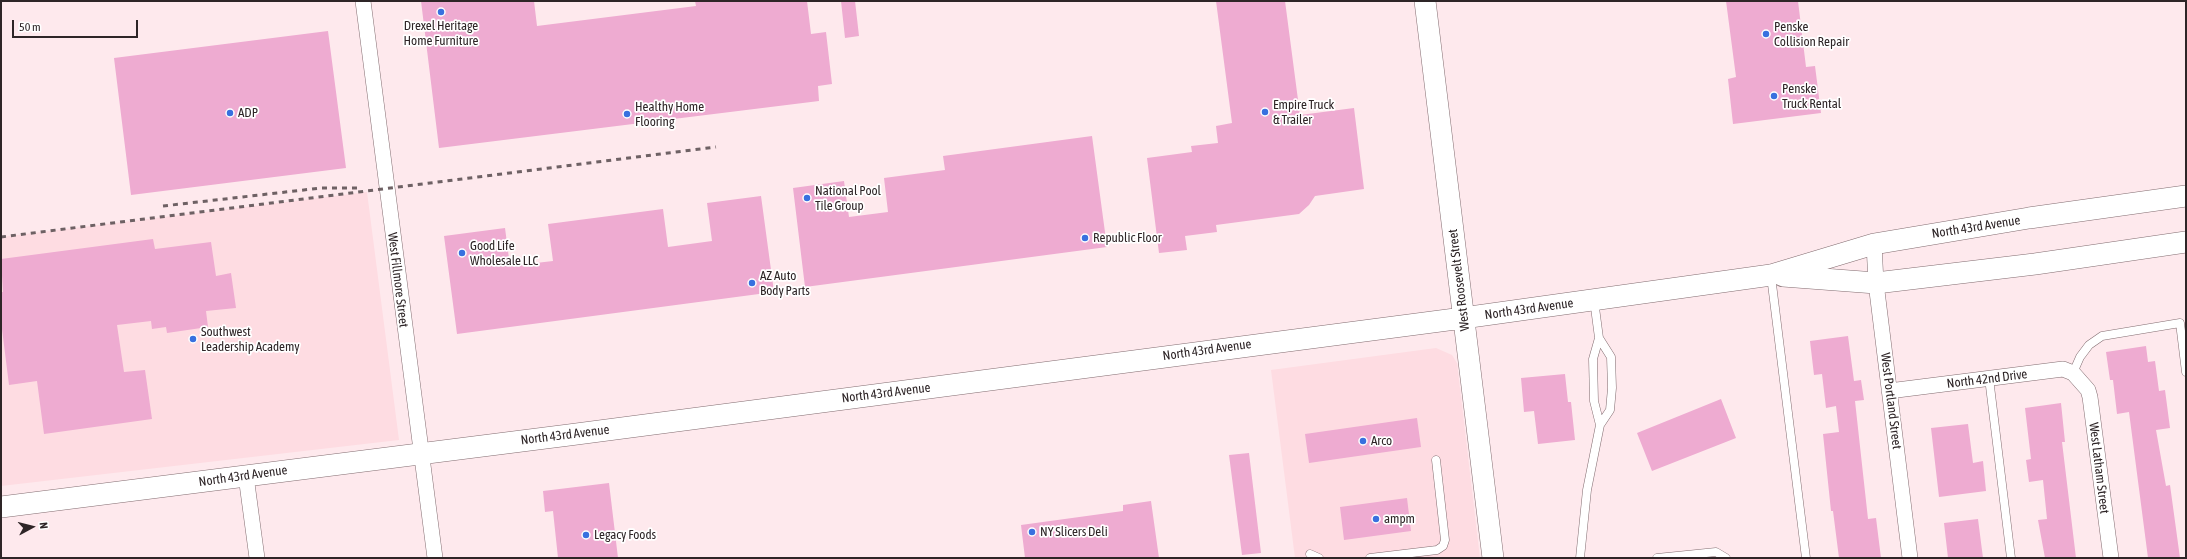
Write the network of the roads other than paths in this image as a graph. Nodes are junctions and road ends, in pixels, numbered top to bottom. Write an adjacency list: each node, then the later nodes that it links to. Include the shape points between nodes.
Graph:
1 (363, 1): 16 (street, West Fillmore Street)
2 (1425, 1): 9 (main road, West Roosevelt Street)
3 (2186, 196): 5 (main road, North 43rd Avenue, via 2029,218)
4 (2186, 242): 7 (main road, North 43rd Avenue, via 2035,264)
5 (1874, 244): 6 (main road, North 43rd Avenue); 7 (street, West Portland Street)
6 (1770, 275): 7 (main road, North 43rd Avenue); 8 (main road, North 43rd Avenue); 29 (lane)
7 (1876, 283): 14 (street, West Portland Street)
8 (1594, 300): 9 (main road, North 43rd Avenue); 10 (lane)
9 (1463, 318): 16 (main road, North 43rd Avenue); 25 (main road, West Roosevelt Street)
10 (1599, 338): 15 (lane, via 1593,359 1594,401); 15 (lane, via 1611,357 1612,388 1610,410)
11 (2186, 372): 12 (lane, via 2180,323 2102,336 2089,345 2080,357)
12 (2077, 377): 13 (street, North 42nd Drive, via 2063,369); 32 (street, West Latham Street, via 2088,390 2090,397)
13 (1989, 378): 14 (street, North 42nd Drive); 31 (lane)
14 (1890, 391): 30 (street, West Portland Street)
15 (1600, 424): 26 (lane, via 1586,490)
16 (420, 454): 18 (main road, North 43rd Avenue); 22 (street, West Fillmore Street)
17 (1436, 460): 24 (lane, via 1445,540 1442,546 1437,550)
18 (246, 476): 19 (main road, North 43rd Avenue); 21 (street)
19 (1, 507)
20 (1310, 554): 23 (lane)
21 (257, 558)
22 (435, 558)
23 (1319, 558)
24 (1370, 558)
25 (1493, 558)
26 (1580, 558)
27 (1657, 558): 28 (lane, via 1716,552)
28 (1726, 558)
29 (1806, 558)
30 (1910, 558)
31 (2010, 558)
32 (2110, 558)

